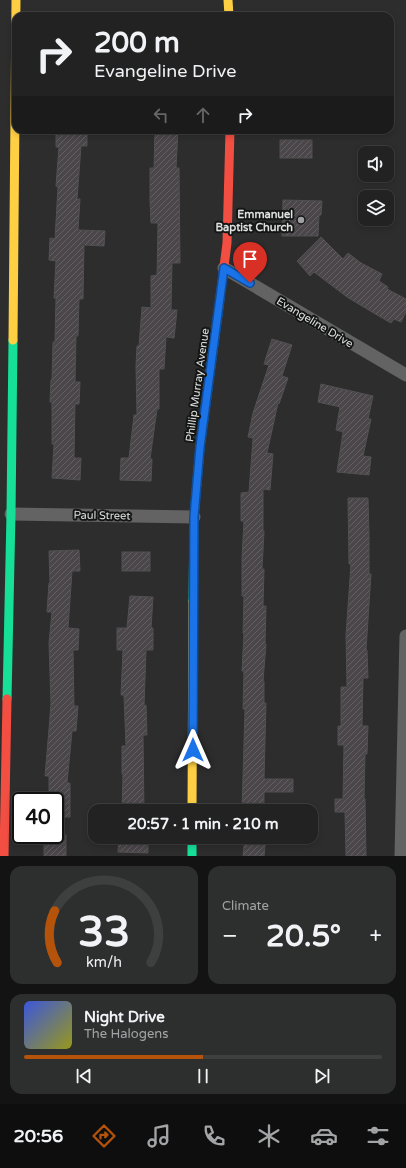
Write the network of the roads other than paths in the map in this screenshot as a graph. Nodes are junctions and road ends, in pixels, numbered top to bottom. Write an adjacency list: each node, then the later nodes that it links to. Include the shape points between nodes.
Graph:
1 (16, 0): 3 (street)
2 (228, 0): 4 (street)
3 (16, 12)
4 (229, 12)
5 (15, 134): 9 (street)
6 (230, 134): 7 (street, Phillip Murray Avenue)
7 (224, 268): 8 (street, Evangeline Drive); 10 (street, Phillip Murray Avenue, via 200,447)
8 (406, 375)
9 (11, 514): 10 (street, Paul Street); 15 (street)
10 (194, 517): 13 (street, Phillip Murray Avenue)
11 (406, 636): 12 (street)
12 (405, 691): 17 (street)
13 (192, 804)
14 (192, 844): 16 (street)
15 (4, 856)
16 (192, 856)
17 (401, 856)

